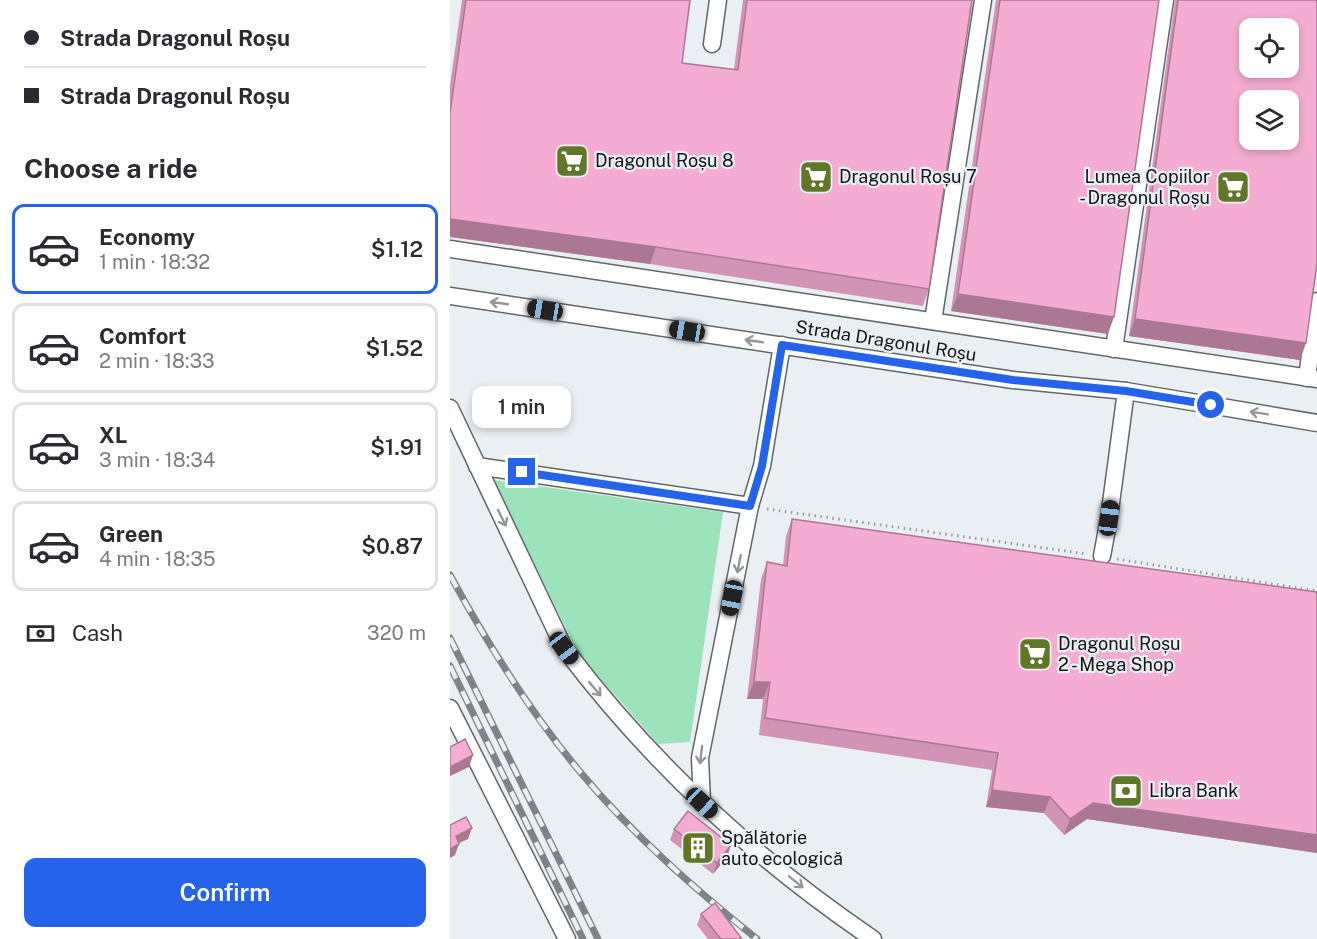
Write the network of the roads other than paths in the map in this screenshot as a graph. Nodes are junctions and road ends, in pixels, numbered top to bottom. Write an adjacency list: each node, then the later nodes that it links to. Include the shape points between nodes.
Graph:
1 (718, 0): 4 (street)
2 (983, 0): 8 (street)
3 (1165, 0): 10 (street)
4 (712, 44)
5 (450, 249): 8 (street)
6 (450, 296): 9 (street, Strada Dragonul Roșu, one-way to 6)
7 (1317, 301): 11 (street)
8 (933, 321): 10 (street)
9 (782, 345): 12 (street, Strada Dragonul Roșu, via 1013,380); 16 (street, via 762,466)
10 (1114, 349): 11 (street)
11 (1312, 379)
12 (1126, 391): 14 (street, Strada Dragonul Roșu, one-way to 12); 17 (street)
13 (450, 408): 15 (street)
14 (1317, 423)
15 (477, 466): 16 (street); 19 (street, one-way to 19, via 564,648 623,721)
16 (750, 506): 19 (street, one-way to 19, via 700,759)
17 (1102, 556)
18 (450, 708): 20 (street)
19 (702, 803): 21 (street, one-way to 21, via 736,835)
20 (567, 939)
21 (873, 939)

